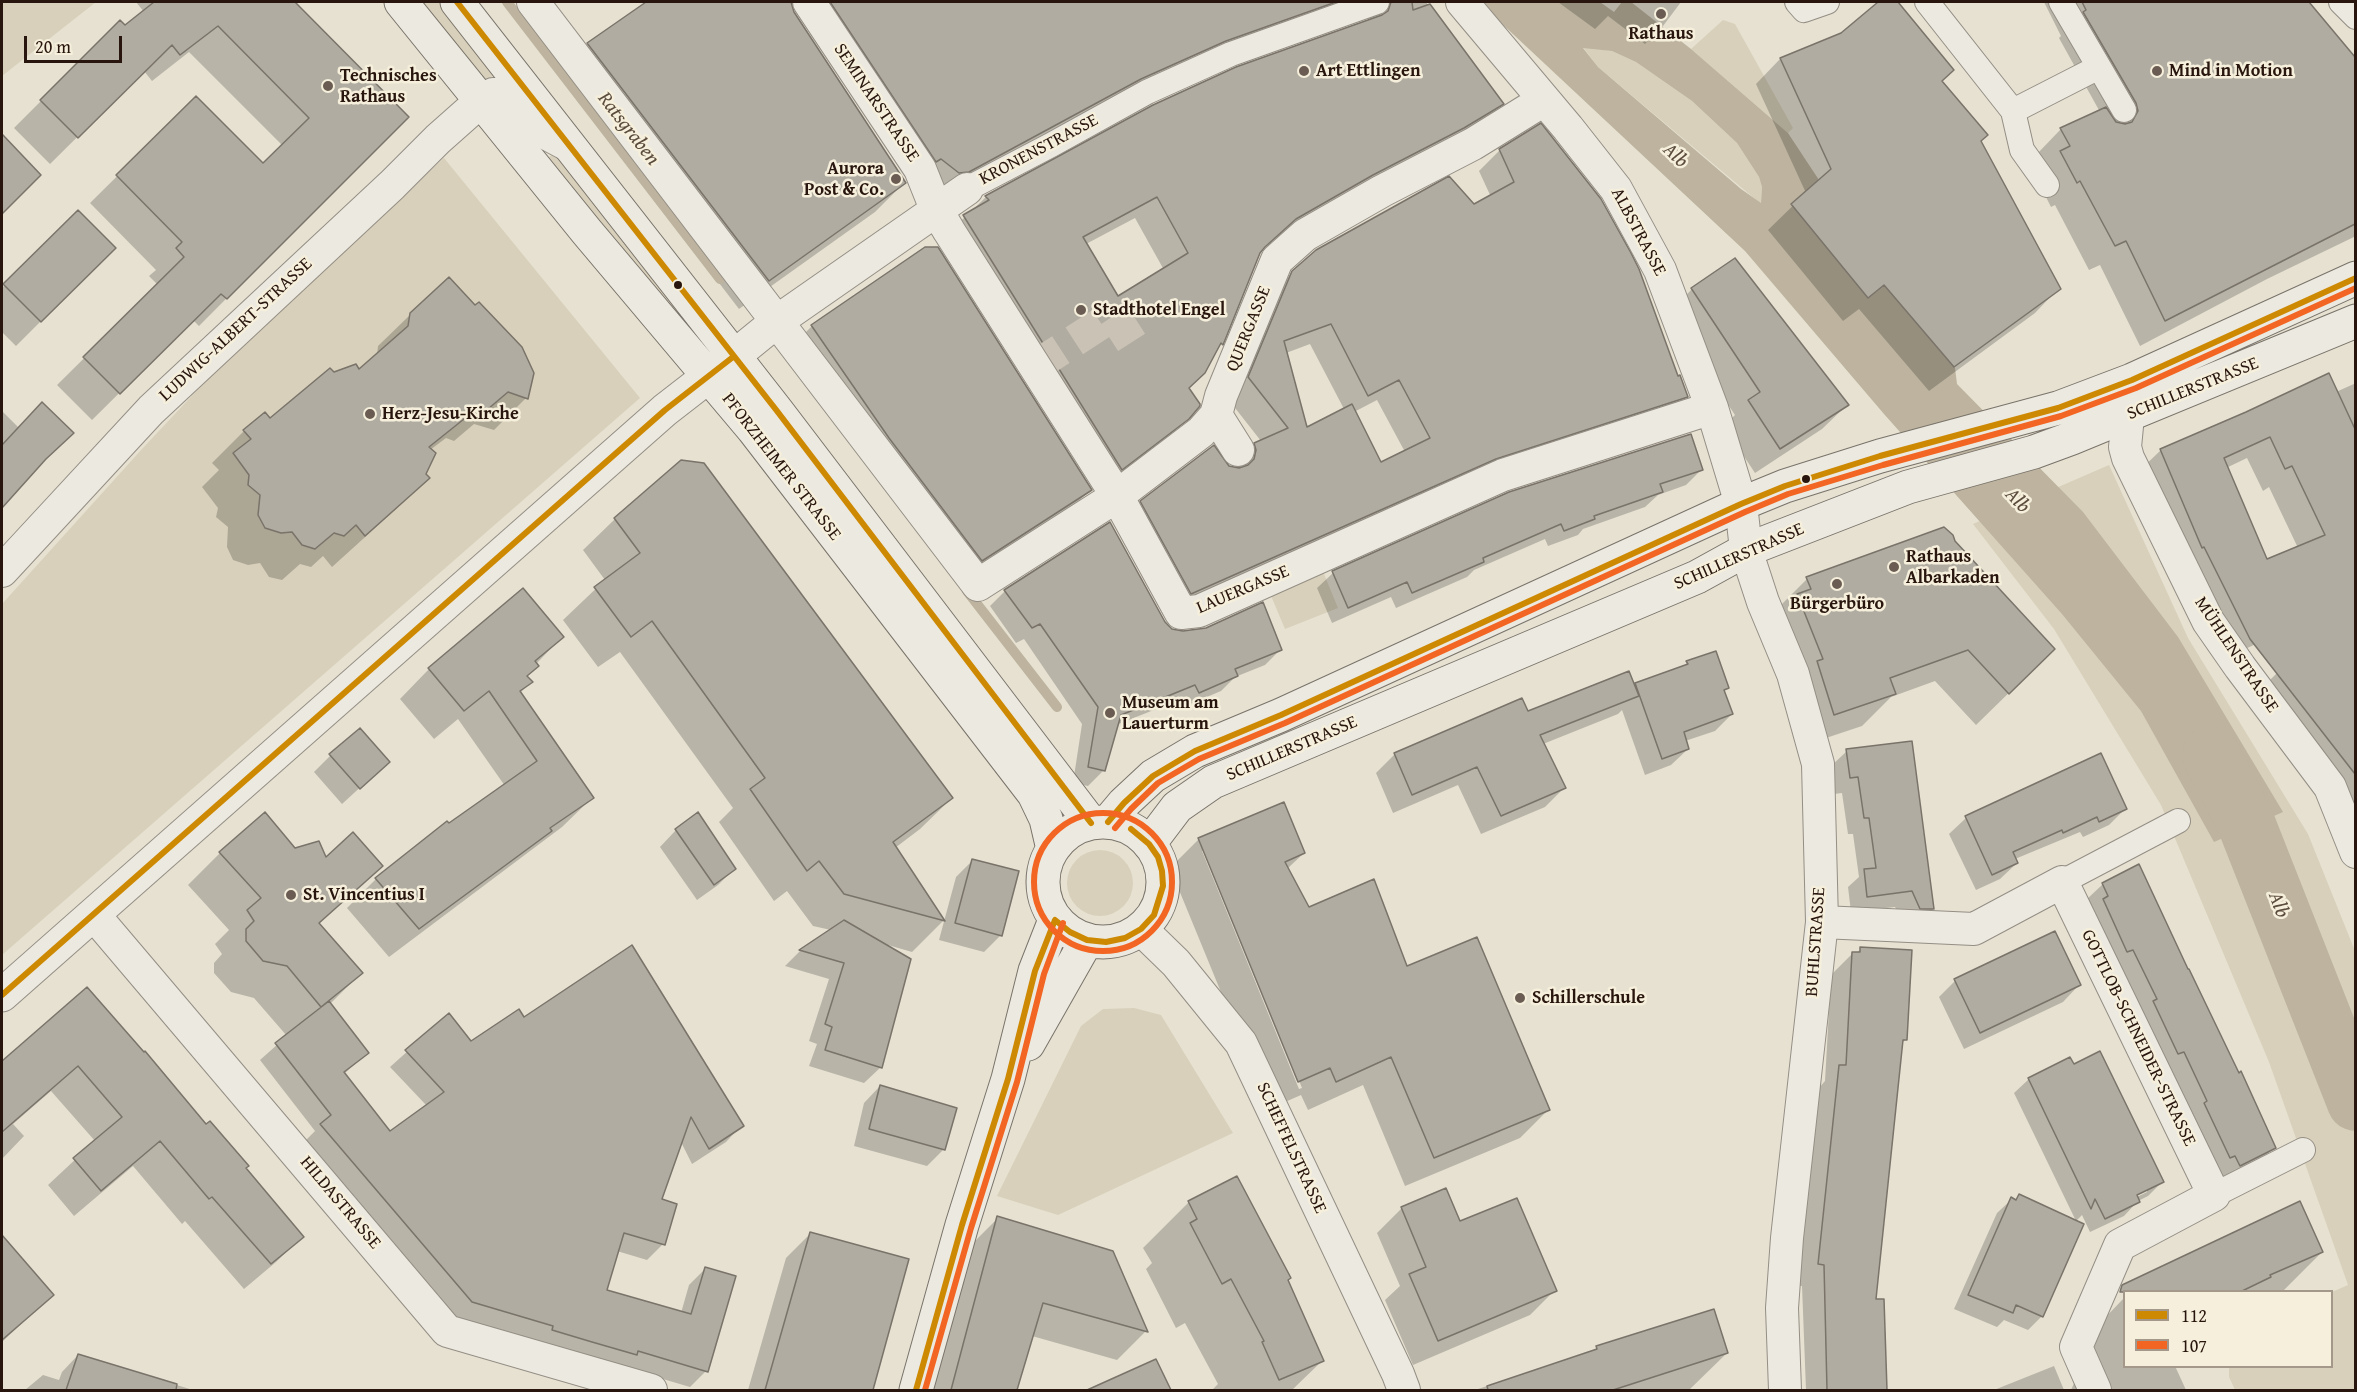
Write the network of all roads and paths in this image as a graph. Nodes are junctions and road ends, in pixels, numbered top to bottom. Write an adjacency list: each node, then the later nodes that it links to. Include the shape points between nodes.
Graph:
1 (401, 2): 14 (main road, PFORZHEIMER STRASSE)
2 (456, 2): 18 (main road, PFORZHEIMER STRASSE)
3 (533, 2): 24 (street)
4 (809, 2): 21 (street, SEMINARSTRASSE, via 920,169)
5 (1377, 2): 20 (street, KRONENSTRASSE, via 1231,54 1158,87)
6 (1462, 2): 15 (street, ALBSTRASSE)
7 (1827, 2): 11 (street)
8 (1927, 2): 17 (street)
9 (2061, 2): 13 (street)
10 (2341, 2): 12 (street)
11 (1800, 6)
12 (2355, 18)
13 (2098, 67): 16 (street); 17 (street)
14 (482, 100): 18 (street, PFORZHEIMER STRASSE, via 501,94 512,100 534,127); 25 (main road, PFORZHEIMER STRASSE, via 587,232); 33 (street, LUDWIG-ALBERT-STRASSE, via 151,410)
15 (1544, 100): 26 (street, ALBSTRASSE, via 1616,189 1660,270); 27 (street, QUERGASSE, via 1473,144 1305,235 1277,260)
16 (2124, 110)
17 (2013, 111): 19 (street, via 2022,150)
18 (573, 148): 25 (main road, PFORZHEIMER STRASSE)
19 (2048, 185)
20 (967, 189): 21 (street, KRONENSTRASSE)
21 (936, 208): 24 (street, KRONENSTRASSE); 30 (street, LAUERGASSE)
22 (2355, 278): 31 (main road, SCHILLERSTRASSE, via 2132,380 2058,408 1880,456)
23 (2355, 321): 28 (main road, SCHILLERSTRASSE)
24 (777, 322): 25 (street, KRONENSTRASSE); 30 (street, QUERGASSE, via 978,585)
25 (721, 366): 35 (main road, PFORZHEIMER STRASSE, via 777,411); 37 (main road, PFORZHEIMER STRASSE, via 753,429 1034,794 1046,819); 40 (main road, via 664,410)
26 (1712, 408): 30 (street, LAUERGASSE, via 1503,475 1199,611 1181,613); 31 (street, ALBSTRASSE)
27 (1216, 415): 29 (street); 30 (street, QUERGASSE, via 1201,432)
28 (2127, 416): 32 (main road, SCHILLERSTRASSE, via 2034,452 1908,487); 38 (street, MÜHLENSTRASSE, via 2128,458 2203,612 2330,788)
29 (1238, 450)
30 (1117, 496)
31 (1741, 504): 32 (street, BUHLSTRASSE); 35 (main road, SCHILLERSTRASSE, via 1195,751 1153,776)
32 (1746, 550): 36 (main road, SCHILLERSTRASSE, via 1697,577 1213,782 1177,807); 42 (street, BUHLSTRASSE, via 1793,674 1818,764)
33 (2, 571)
34 (2178, 820): 39 (street)
35 (1100, 823): 36 (main road, via 1131,829); 37 (main road, via 1070,832)
36 (1149, 844): 43 (main road, via 1158,857 1163,886 1154,915)
37 (1053, 849): 41 (main road, via 1043,885)
38 (2355, 852)
39 (2062, 882): 42 (street, via 1974,929); 48 (street, GOTTLOB-SCHNEIDER-STRASSE)
40 (94, 915): 45 (main road); 49 (street, HILDASTRASSE, via 447,1331)
41 (1055, 920): 44 (main road); 46 (main road, via 1035,970)
42 (1821, 922): 52 (street, BUHLSTRASSE, via 1787,1238 1782,1308)
43 (1141, 929): 44 (main road, via 1106,942); 51 (street, SCHEFFELSTRASSE, via 1176,963 1241,1043)
44 (1088, 940): 46 (main road)
45 (2, 995)
46 (1008, 1079): 50 (main road)
47 (2303, 1150): 48 (street)
48 (2214, 1195): 53 (street, via 2120,1245 2076,1347)
49 (651, 1390)
50 (916, 1390)
51 (1404, 1390)
52 (1785, 1390)
53 (2095, 1390)

